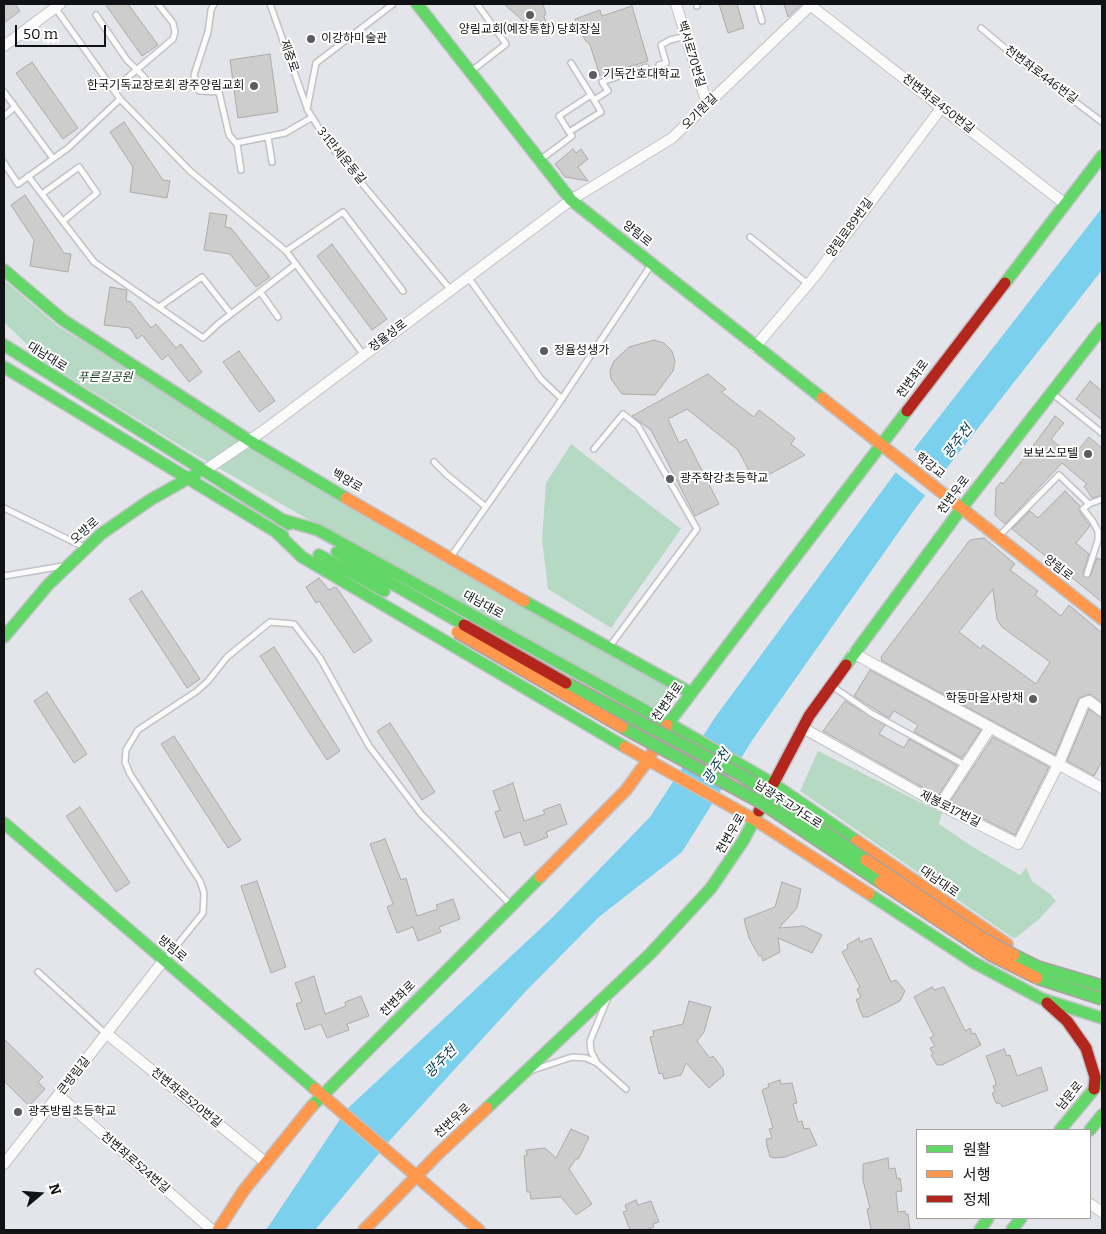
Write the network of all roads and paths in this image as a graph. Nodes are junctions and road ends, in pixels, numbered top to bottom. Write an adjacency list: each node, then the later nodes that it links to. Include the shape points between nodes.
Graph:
1 (158, 4): 17 (lane, via 173,24 173,39)
2 (214, 4): 33 (lane, via 194,75 199,91 219,92 229,135)
3 (270, 4): 26 (lane, 제중로)
4 (393, 4): 26 (lane, via 316,63)
5 (417, 4): 18 (main road, 양림로)
6 (477, 4): 18 (lane, via 506,44)
7 (676, 4): 14 (street, 백서로70번길)
8 (757, 4): 12 (lane)
9 (811, 4): 24 (street, 오기원길); 27 (street, 천변좌로450번길)
10 (56, 5): 15 (street); 20 (lane)
11 (96, 15): 17 (lane, via 127,60)
12 (762, 21)
13 (981, 28): 30 (lane, 천변좌로446번길)
14 (686, 36): 22 (lane, via 661,45 666,63 659,65 661,71 648,75 646,67 602,82 608,91); 24 (street, 백서로70번길)
15 (4, 46)
16 (571, 63): 22 (lane)
17 (138, 69): 19 (lane); 20 (lane)
18 (469, 73): 36 (main road, 양림로)
19 (149, 82)
20 (114, 89): 23 (lane)
21 (4, 92): 25 (lane)
22 (593, 97): 31 (lane, via 601,112); 31 (lane, via 559,116)
23 (120, 99): 35 (lane, via 68,148); 46 (lane, via 190,171)
24 (707, 104): 42 (street, 오기원길, via 672,138)
25 (15, 107): 28 (lane); 35 (lane)
26 (307, 108): 29 (lane, 3·1만세운동길)
27 (942, 108): 43 (street, 천변좌로450번길); 51 (street, 양림로89번길)
28 (4, 116)
29 (311, 118): 32 (lane, via 285,133); 52 (lane, 3·1만세운동길)
30 (1102, 122)
31 (569, 132): 36 (lane, via 572,136)
32 (268, 137): 33 (lane); 37 (lane)
33 (236, 143): 39 (lane)
34 (1102, 156): 43 (main road, 천변좌로)
35 (52, 157): 40 (lane)
36 (539, 161): 42 (main road, 양림로)
37 (272, 162)
38 (4, 163): 40 (lane, via 18,184)
39 (241, 170)
40 (28, 176): 41 (lane)
41 (42, 194): 44 (lane); 44 (lane, via 80,167 97,193)
42 (571, 200): 48 (main road, 양림로); 50 (street, 정율성로)
43 (1065, 204): 67 (main road, 천변좌로)
44 (63, 221): 55 (lane, via 94,262)
45 (750, 237): 51 (lane)
46 (286, 251): 47 (lane); 53 (lane, via 343,212)
47 (296, 264): 54 (lane); 61 (lane)
48 (652, 264): 59 (main road, 양림로); 64 (lane)
49 (4, 270): 66 (main road, 백양로, via 63,320)
50 (468, 277): 52 (street, 정율성로); 64 (lane, via 541,379)
51 (808, 284): 59 (street, 양림로89번길)
52 (450, 289): 61 (street, 정율성로)
53 (403, 290)
54 (261, 293): 56 (lane); 57 (lane)
55 (159, 307): 56 (lane, via 203,338); 56 (lane, via 202,277)
56 (231, 314)
57 (278, 317)
58 (1102, 328): 63 (main road, 천변우로)
59 (755, 347): 67 (main road, 양림로)
60 (8, 348): 62 (main road); 70 (main road, 대남대로)
61 (363, 354): 66 (street, 정율성로)
62 (4, 365): 71 (main road)
63 (1050, 392): 65 (lane); 76 (main road, 천변우로)
64 (562, 400): 74 (lane)
65 (1102, 433)
66 (250, 441): 70 (street, 정율성로); 81 (main road, 백양로)
67 (881, 444): 76 (main road, 학강교); 91 (main road, 천변좌로)
68 (594, 449): 88 (lane, via 623,414 638,426 697,529)
69 (434, 462): 74 (lane)
70 (204, 471): 71 (main road, 오방로); 77 (main road, 대남대로)
71 (187, 479): 78 (main road); 80 (main road, 오방로, via 143,504)
72 (1102, 499): 73 (lane)
73 (1089, 504): 79 (lane, via 1059,475); 83 (lane, 양림로, via 1083,509 1098,531 1098,540)
74 (486, 507): 81 (lane)
75 (4, 508): 80 (lane)
76 (961, 509): 79 (main road, 양림로); 89 (main road, 천변우로)
77 (280, 519): 86 (main road, 대남대로); 93 (main road, 대남대로, via 318,530)
78 (276, 532): 86 (main road); 96 (main road, via 302,557)
79 (998, 538): 85 (main road, 양림로)
80 (86, 548): 82 (main road, 오방로)
81 (449, 559): 88 (main road, 백양로)
82 (68, 565): 84 (lane); 87 (main road, 오방로)
83 (1087, 574)
84 (4, 576)
85 (1102, 619)
86 (460, 628): 108 (main road, 남광주고가도로, bridge, via 740,775 982,938 1038,967); 111 (main road, 남광주고가도로, bridge, via 625,729 760,802 991,955 1042,981)
87 (4, 637)
88 (608, 649): 91 (main road, 백양로)
89 (853, 653): 90 (main road, 천변우로); 95 (street)
90 (830, 685): 94 (main road, 천변우로); 98 (lane, via 871,713)
91 (691, 693): 93 (main road, 천변좌로)
92 (1102, 711): 97 (street, 제봉로17번길, via 1089,701 1084,703)
93 (668, 723): 96 (main road, 천변좌로); 99 (main road, 대남대로)
94 (803, 728): 99 (main road, 천변우로); 101 (street, 제봉로17번길)
95 (990, 728): 97 (street); 98 (street)
96 (648, 760): 102 (main road); 104 (main road, 천변좌로, via 616,802)
97 (1059, 763): 100 (street); 101 (street, 제봉로17번길, via 1018,844)
98 (965, 765): 101 (street)
99 (772, 784): 102 (main road, 천변우로); 107 (main road, 대남대로, via 997,939 1031,957)
100 (1102, 788)
101 (940, 805)
102 (755, 820): 109 (main road, 천변우로, via 711,888); 110 (main road, via 973,962)
103 (4, 823): 105 (main road, 방림로)
104 (512, 906): 105 (lane, via 421,814 369,746 320,658 294,624 270,622 227,657 196,691 138,730 126,750 125,762 130,774 200,881 204,893 203,913); 119 (main road, 천변좌로)
105 (164, 960): 113 (street, 큰방림길); 119 (main road, 방림로)
106 (38, 972): 113 (lane)
107 (1102, 979)
108 (1102, 986)
109 (612, 990): 114 (lane, via 590,1041); 115 (main road, 천변우로)
110 (1042, 999): 112 (main road); 118 (main road, via 1067,1021 1086,1048 1095,1077)
111 (1102, 999)
112 (1102, 1018)
113 (107, 1034): 120 (street, 큰방림길); 124 (street, 천변좌로520번길)
114 (596, 1063): 115 (lane, via 572,1057); 117 (lane)
115 (523, 1074): 126 (main road, 천변우로)
116 (1102, 1079): 118 (main road, 남문로)
117 (626, 1089)
118 (1094, 1089): 122 (main road, 남문로)
119 (322, 1095): 124 (main road, 천변좌로); 126 (main road, 방림로)
120 (58, 1096): 125 (street, 큰방림길); 131 (street, 천변좌로524번길)
121 (1102, 1115): 123 (main road)
122 (1061, 1129)
123 (1091, 1129)
124 (265, 1162): 132 (main road, 천변좌로)
125 (4, 1164)
126 (415, 1177): 133 (main road, 천변우로); 134 (main road, 방림로)
127 (1091, 1205): 128 (street)
128 (1102, 1212)
129 (987, 1219): 135 (main road)
130 (1020, 1219): 136 (main road)
131 (212, 1230)
132 (218, 1230)
133 (364, 1230)
134 (479, 1230)
135 (980, 1230)
136 (1012, 1230)

